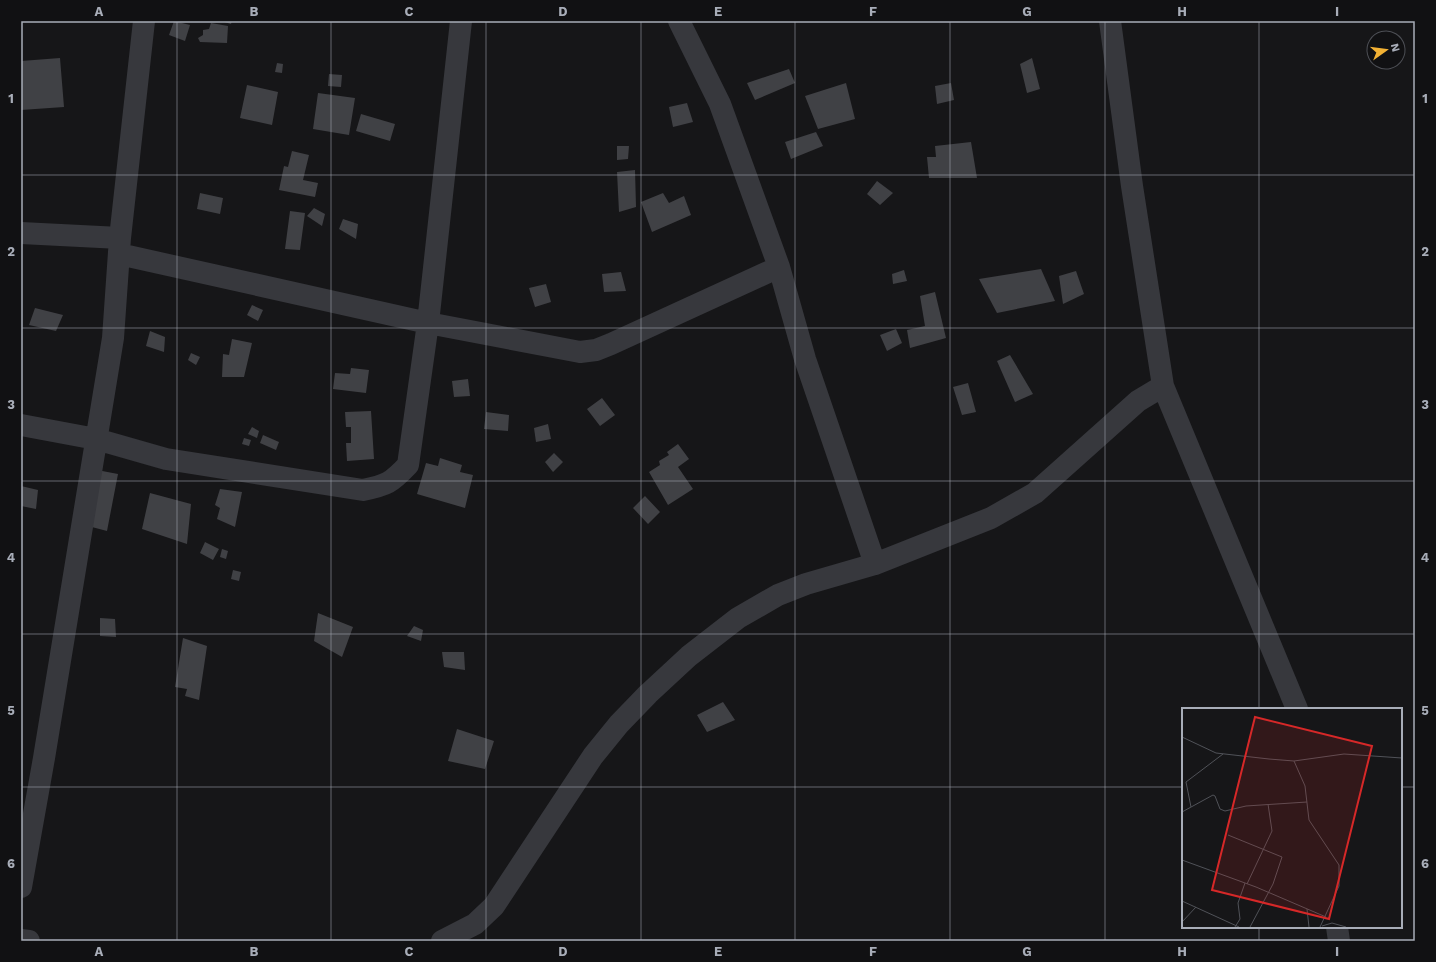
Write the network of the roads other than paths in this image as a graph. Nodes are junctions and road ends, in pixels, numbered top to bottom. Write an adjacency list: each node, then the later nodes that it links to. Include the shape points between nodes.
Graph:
1 (144, 21): 6 (street)
2 (461, 21): 8 (street)
3 (679, 21): 7 (street, via 720,104)
4 (1110, 21): 9 (street)
5 (21, 233): 6 (street)
6 (119, 246): 8 (street); 11 (street, via 113,338)
7 (779, 267): 8 (street, via 596,350 580,352); 12 (street, via 805,358)
8 (428, 323): 11 (street, via 408,465 393,482 380,487 363,490 166,459)
9 (1163, 386): 12 (street, via 1138,401 1035,493 991,518); 13 (street)
10 (21, 425): 11 (street)
11 (96, 439): 14 (street)
12 (874, 564): 20 (street, via 778,595 738,618 689,656 648,694 593,756 494,906 475,924)
13 (1297, 708)
14 (41, 776): 15 (street); 16 (street)
15 (21, 783)
16 (21, 887)
17 (1337, 928): 21 (street)
18 (21, 940): 19 (street)
19 (29, 941)
20 (442, 941)
21 (1339, 941)

